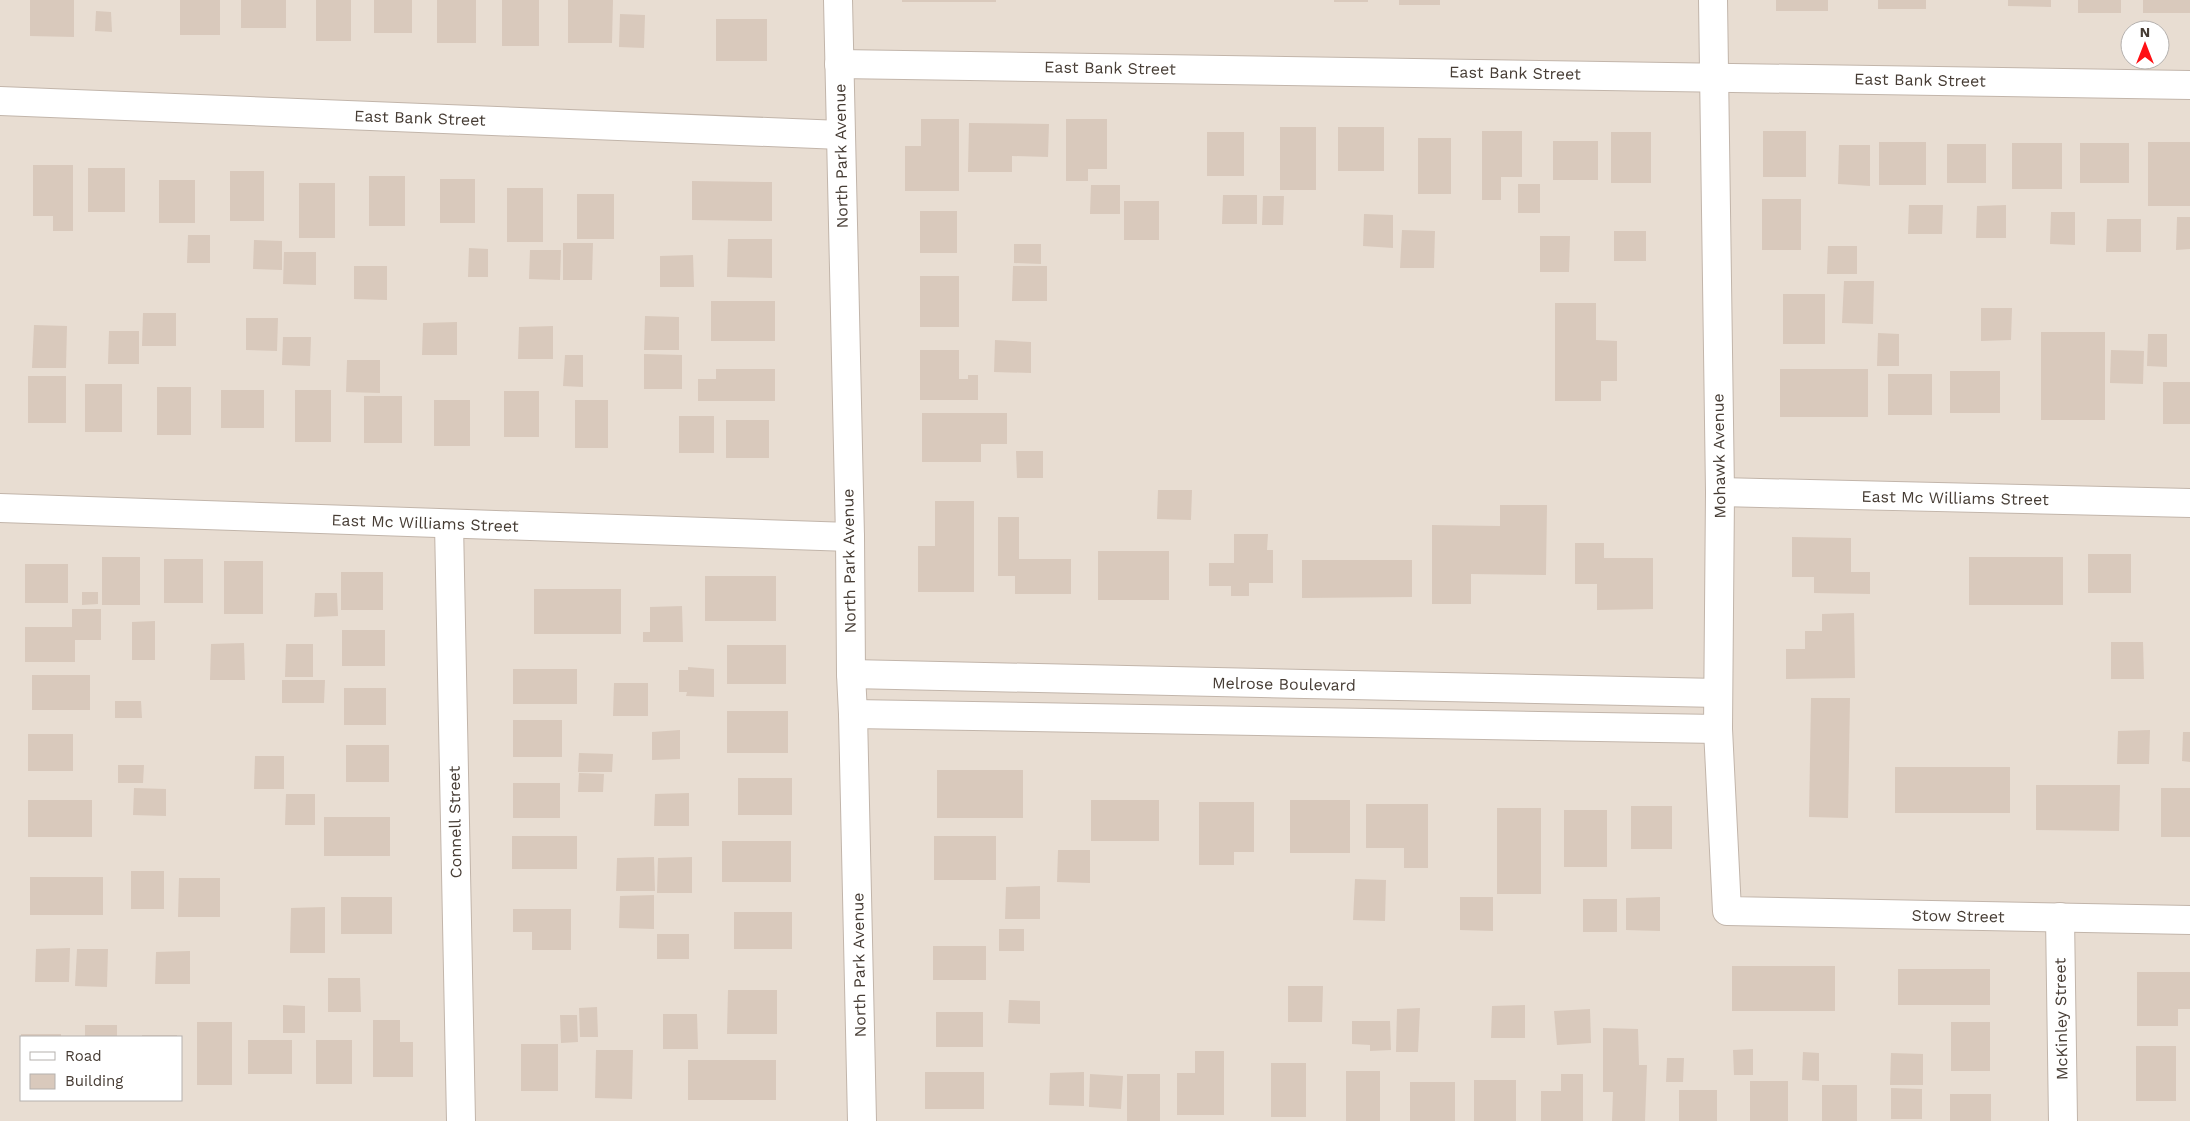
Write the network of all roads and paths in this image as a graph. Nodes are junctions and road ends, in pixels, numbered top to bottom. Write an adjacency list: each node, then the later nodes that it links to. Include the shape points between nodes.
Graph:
1 (838, 0): 3 (street, North Park Avenue)
2 (1713, 0): 4 (street, Mohawk Avenue)
3 (839, 64): 4 (street, East Bank Street); 7 (street, North Park Avenue)
4 (1714, 76): 5 (street, East Bank Street); 8 (street, Mohawk Avenue)
5 (2190, 85)
6 (0, 101): 7 (street, East Bank Street)
7 (841, 134): 12 (street, North Park Avenue)
8 (1720, 492): 9 (street, East Mc Williams Street); 14 (street, Mohawk Avenue)
9 (2190, 503)
10 (0, 508): 11 (street, East Mc Williams Street)
11 (449, 524): 12 (street, East Mc Williams Street); 20 (street, Connell Street)
12 (850, 537): 13 (street, North Park Avenue)
13 (851, 674): 14 (street, Melrose Boulevard); 15 (street, North Park Avenue)
14 (1718, 693): 16 (street, Mohawk Avenue)
15 (853, 714): 16 (street); 21 (street, North Park Avenue)
16 (1718, 729): 17 (street, Mohawk Avenue)
17 (1727, 911): 18 (street, Stow Street)
18 (2060, 917): 19 (street, Stow Street); 22 (street, McKinley Street)
19 (2190, 920)
20 (462, 1121)
21 (862, 1121)
22 (2063, 1121)

